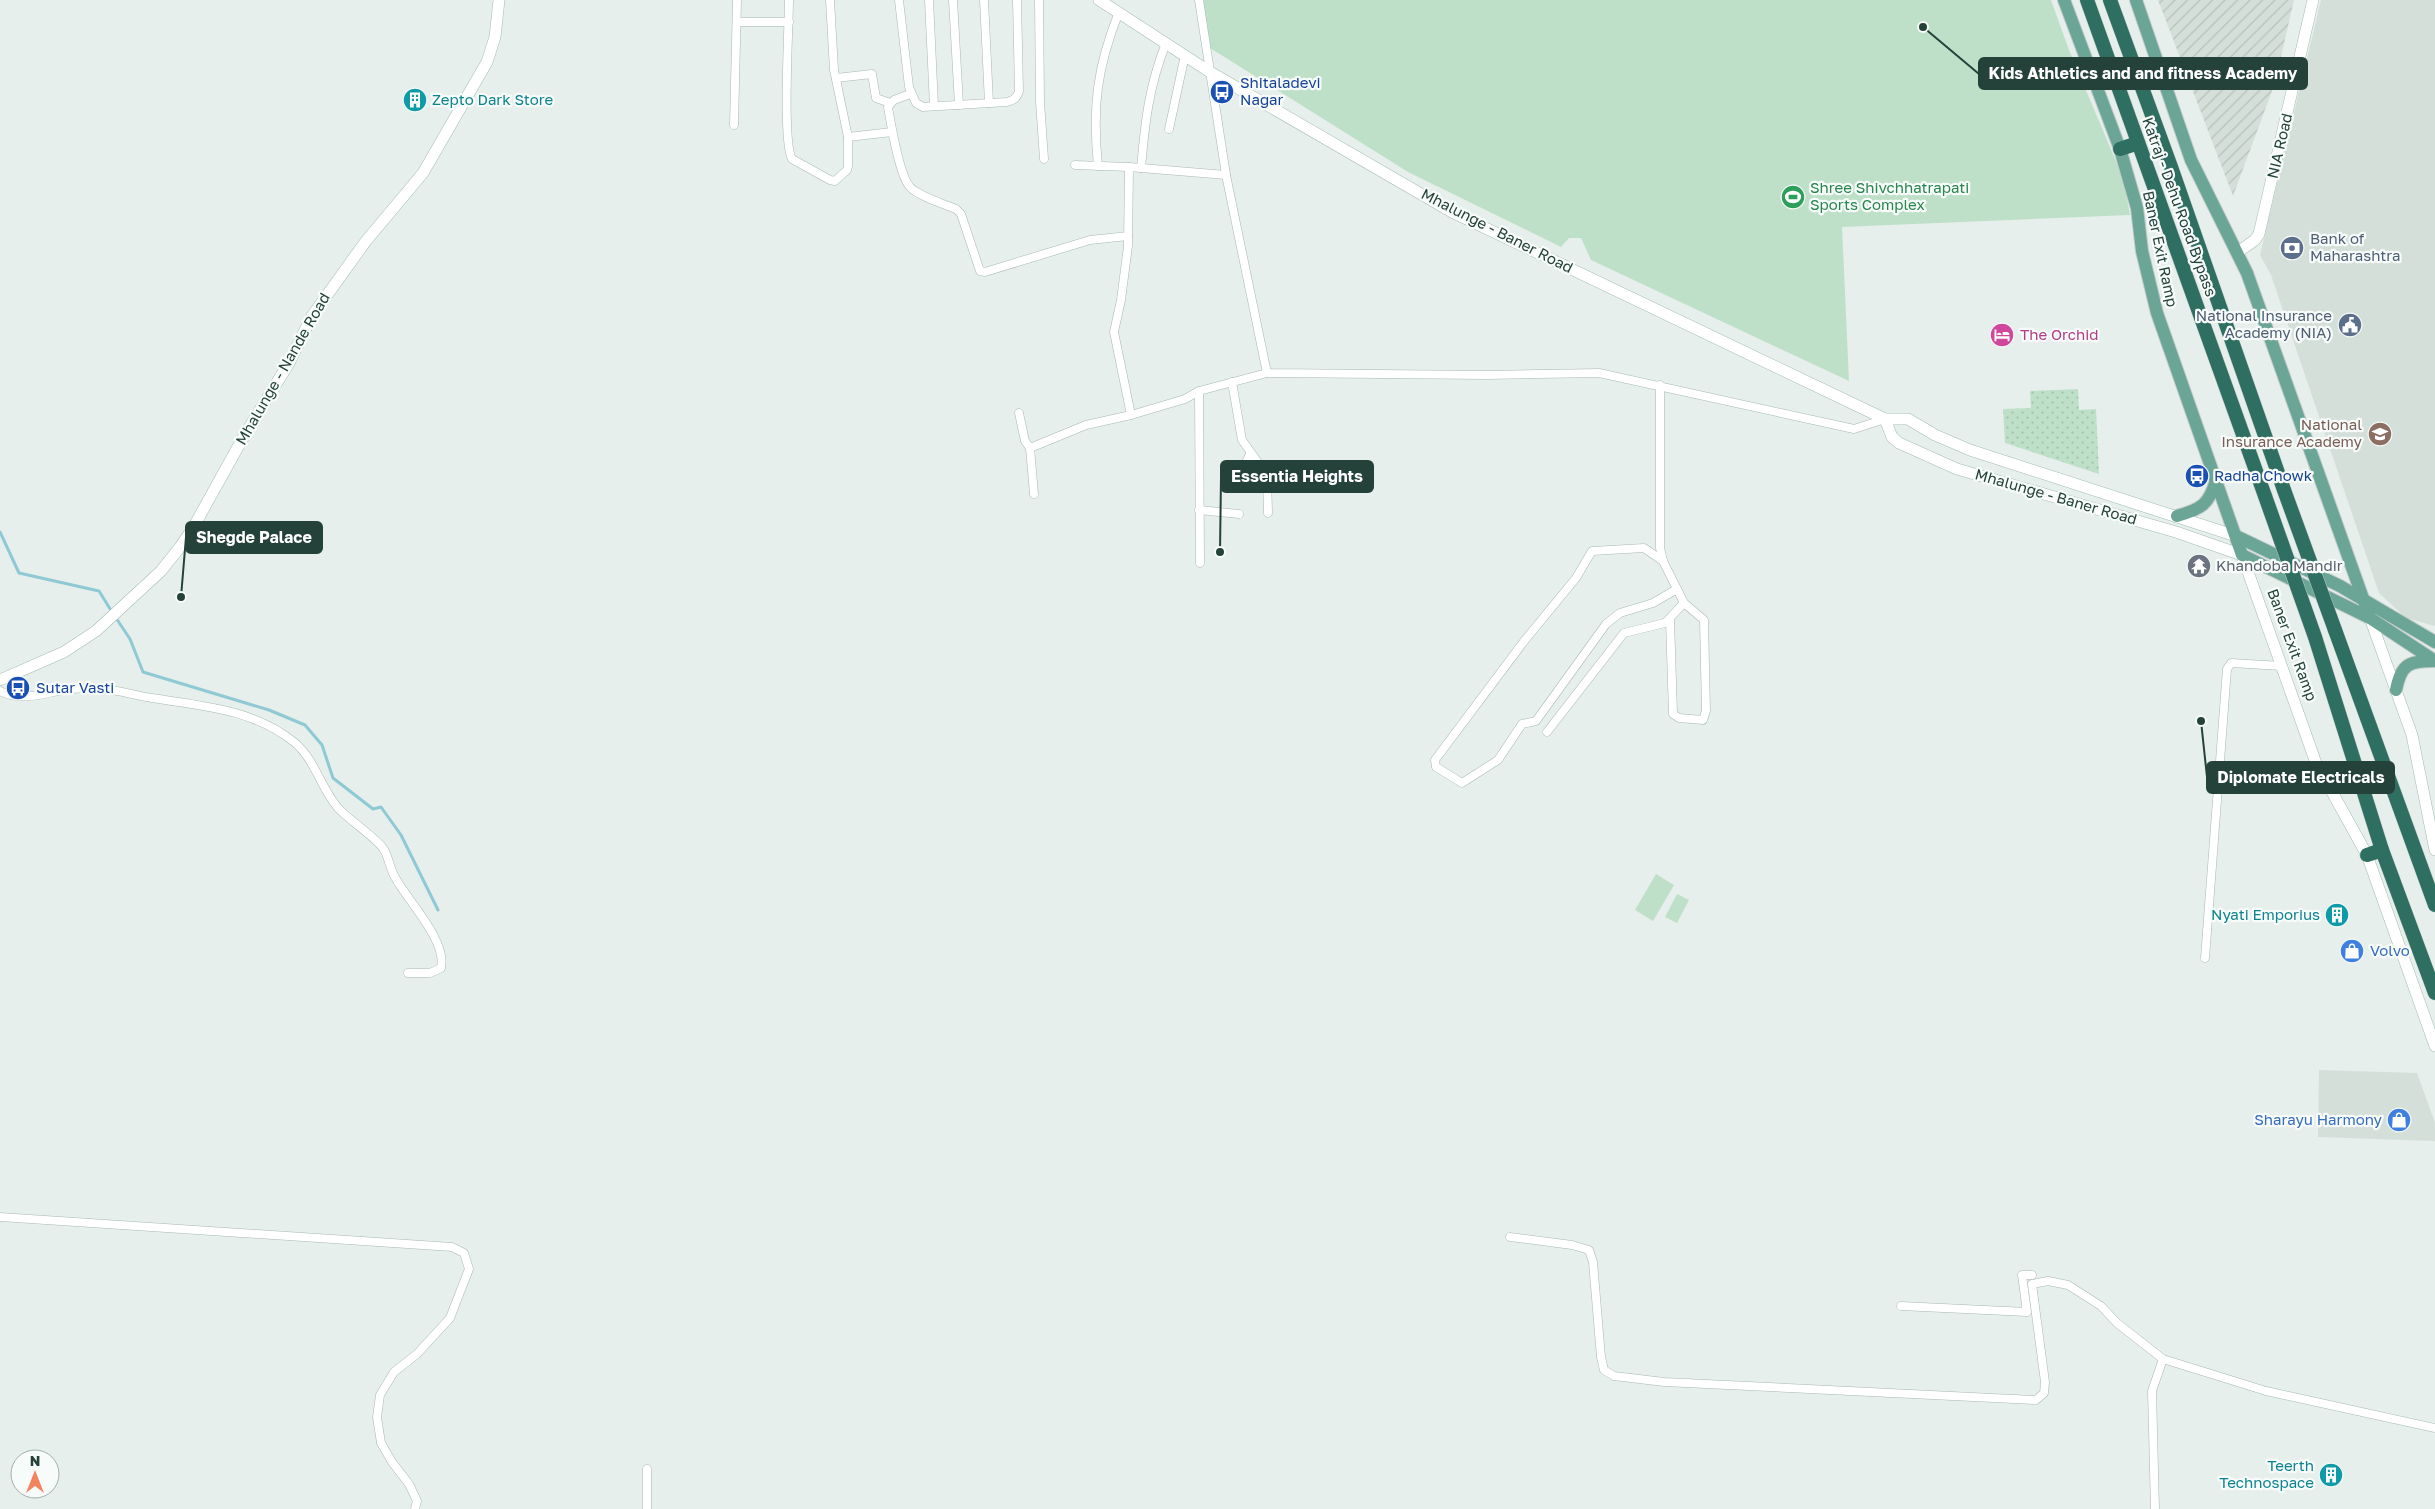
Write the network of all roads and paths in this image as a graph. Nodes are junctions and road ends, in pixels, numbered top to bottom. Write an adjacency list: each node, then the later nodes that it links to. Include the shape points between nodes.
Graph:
1 (499, 0): 76 (main road, Mhalunge - Nande Road, via 495,37 487,62 424,173 366,241 312,316 289,363 244,436 194,528 161,571 96,631 64,652)
2 (737, 0): 19 (street)
3 (789, 0): 20 (street)
4 (830, 0): 24 (street)
5 (899, 0): 25 (street)
6 (929, 0): 29 (street)
7 (953, 0): 28 (street)
8 (984, 0): 27 (street)
9 (1017, 0): 27 (street, via 1019,91 1013,100)
10 (1038, 0): 36 (street)
11 (1198, 0): 23 (street)
12 (2064, 0): 35 (main road, Baner Exit Ramp)
13 (2088, 0): 34 (highway, Katraj - Dehu Road Bypass)
14 (2110, 0): 41 (highway, Katraj - Dehu Road Bypass)
15 (2136, 0): 37 (main road)
16 (2312, 0): 45 (main road, NIA Road, via 2259,234)
17 (1105, 2): 18 (main road, Mhalunge - Baner Road)
18 (1119, 12): 21 (main road, Mhalunge - Baner Road); 39 (street, via 1101,62 1097,89 1095,129)
19 (737, 22): 20 (street); 30 (street)
20 (789, 22): 33 (street, via 788,118 792,159 835,181 847,170)
21 (1166, 43): 22 (main road, Mhalunge - Baner Road); 42 (street, via 1146,111)
22 (1185, 55): 23 (main road, Mhalunge - Baner Road); 31 (street)
23 (1210, 72): 43 (street); 52 (main road, Mhalunge - Baner Road, via 1452,212)
24 (836, 78): 26 (street, via 872,74 876,98); 33 (street)
25 (910, 94): 26 (street); 29 (street, via 916,104)
26 (890, 103): 32 (street)
27 (989, 103): 28 (street)
28 (959, 105): 29 (street)
29 (934, 106)
30 (734, 125)
31 (1169, 129)
32 (892, 132): 33 (street); 44 (street, via 910,187 961,214 981,272 1090,240)
33 (848, 137)
34 (2138, 143): 35 (highway); 80 (highway, Katraj - Dehu Road Bypass, bridge, via 2316,637)
35 (2120, 150): 56 (main road, Baner Exit Ramp, via 2137,208 2142,251 2157,314)
36 (1044, 159)
37 (2191, 160): 41 (main road); 45 (main road)
38 (1075, 165): 39 (street)
39 (1098, 166): 40 (street)
40 (1129, 167): 42 (street); 44 (street)
41 (2171, 167): 83 (highway, Katraj - Dehu Road Bypass, bridge, via 2284,490)
42 (1141, 168): 43 (street)
43 (1226, 175): 46 (street)
44 (1128, 236): 51 (street, via 1122,300 1114,332)
45 (2238, 252): 69 (main road)
46 (1267, 373): 47 (street); 48 (street, via 1599,373)
47 (1232, 382): 49 (street); 54 (street, via 1242,440)
48 (1660, 386): 52 (street, via 1854,429); 66 (street, via 1660,548)
49 (1199, 391): 51 (street, via 1185,399); 60 (street)
50 (1019, 413): 53 (street, via 1025,441)
51 (1131, 415): 53 (street, via 1086,425)
52 (1885, 419): 55 (main road, Mhalunge - Baner Road, via 1908,419 1970,450); 59 (main road, Mhalunge - Baner Road, via 1892,437 1899,443 1936,461)
53 (1030, 448): 58 (street)
54 (1250, 454): 57 (street, via 1242,471); 61 (street, via 1267,474)
55 (2058, 477): 59 (main road); 63 (main road, Mhalunge - Baner Road)
56 (2216, 480): 63 (main road, via 2208,502); 64 (main road, Baner Exit Ramp)
57 (1242, 482)
58 (1034, 494)
59 (2052, 496): 65 (main road, Mhalunge - Baner Road)
60 (1200, 510): 62 (street); 67 (street)
61 (1268, 512)
62 (1239, 514)
63 (2177, 516): 64 (main road, Mhalunge - Baner Road)
64 (2236, 536): 65 (main road, Baner Exit Ramp); 69 (main road)
65 (2242, 555): 71 (main road); 75 (main road, Baner Exit Ramp)
66 (1663, 561): 68 (street); 68 (street, via 1644,548 1592,551 1576,578 1435,760 1436,767 1462,783 1498,760 1522,724 1536,721 1606,624 1620,612 1653,603)
67 (1200, 563)
68 (1677, 589): 70 (street)
69 (2364, 600): 71 (main road); 73 (main road)
70 (1684, 603): 72 (street); 72 (street, via 1704,620 1706,711 1703,720 1679,718 1673,714)
71 (2370, 618): 74 (main road); 77 (main road)
72 (1670, 620): 79 (street, via 1624,634)
73 (2435, 642)
74 (2434, 661): 77 (main road, via 2417,661 2405,667 2398,676)
75 (2282, 666): 82 (main road, Baner Exit Ramp, via 2316,763); 85 (street, via 2231,663 2227,669)
76 (0, 680)
77 (2396, 690): 81 (main road, via 2418,756)
78 (0, 692): 86 (street, via 8,696 33,697 71,689 112,689 212,707 260,720 295,743 313,764 320,782 337,807 382,847 403,892 424,919 437,946 441,968 430,973)
79 (1546, 732)
80 (2382, 850): 82 (highway); 87 (highway, Katraj - Dehu Road Bypass)
81 (2435, 850)
82 (2367, 855): 88 (main road, Baner Exit Ramp)
83 (2432, 884): 84 (highway, Katraj - Dehu Road Bypass)
84 (2435, 905)
85 (2205, 958)
86 (408, 973)
87 (2435, 993)
88 (2435, 1046)
89 (0, 1217): 96 (street, via 452,1246 464,1253 469,1269 450,1318 394,1372 380,1395 377,1417 381,1443 409,1484 416,1501)
90 (1510, 1237): 93 (street, via 1589,1250 1593,1262 1601,1357 1604,1370 1614,1376 1664,1382 2036,1400 2044,1393 2045,1382 2032,1284 2048,1281 2068,1285 2101,1306 2117,1323)
91 (2032, 1275): 92 (street, via 2022,1275 2027,1312)
92 (1902, 1306)
93 (2163, 1359): 94 (street, via 2266,1391); 98 (street, via 2152,1391)
94 (2435, 1428)
95 (647, 1469): 97 (street)
96 (415, 1509)
97 (647, 1509)
98 (2155, 1509)

